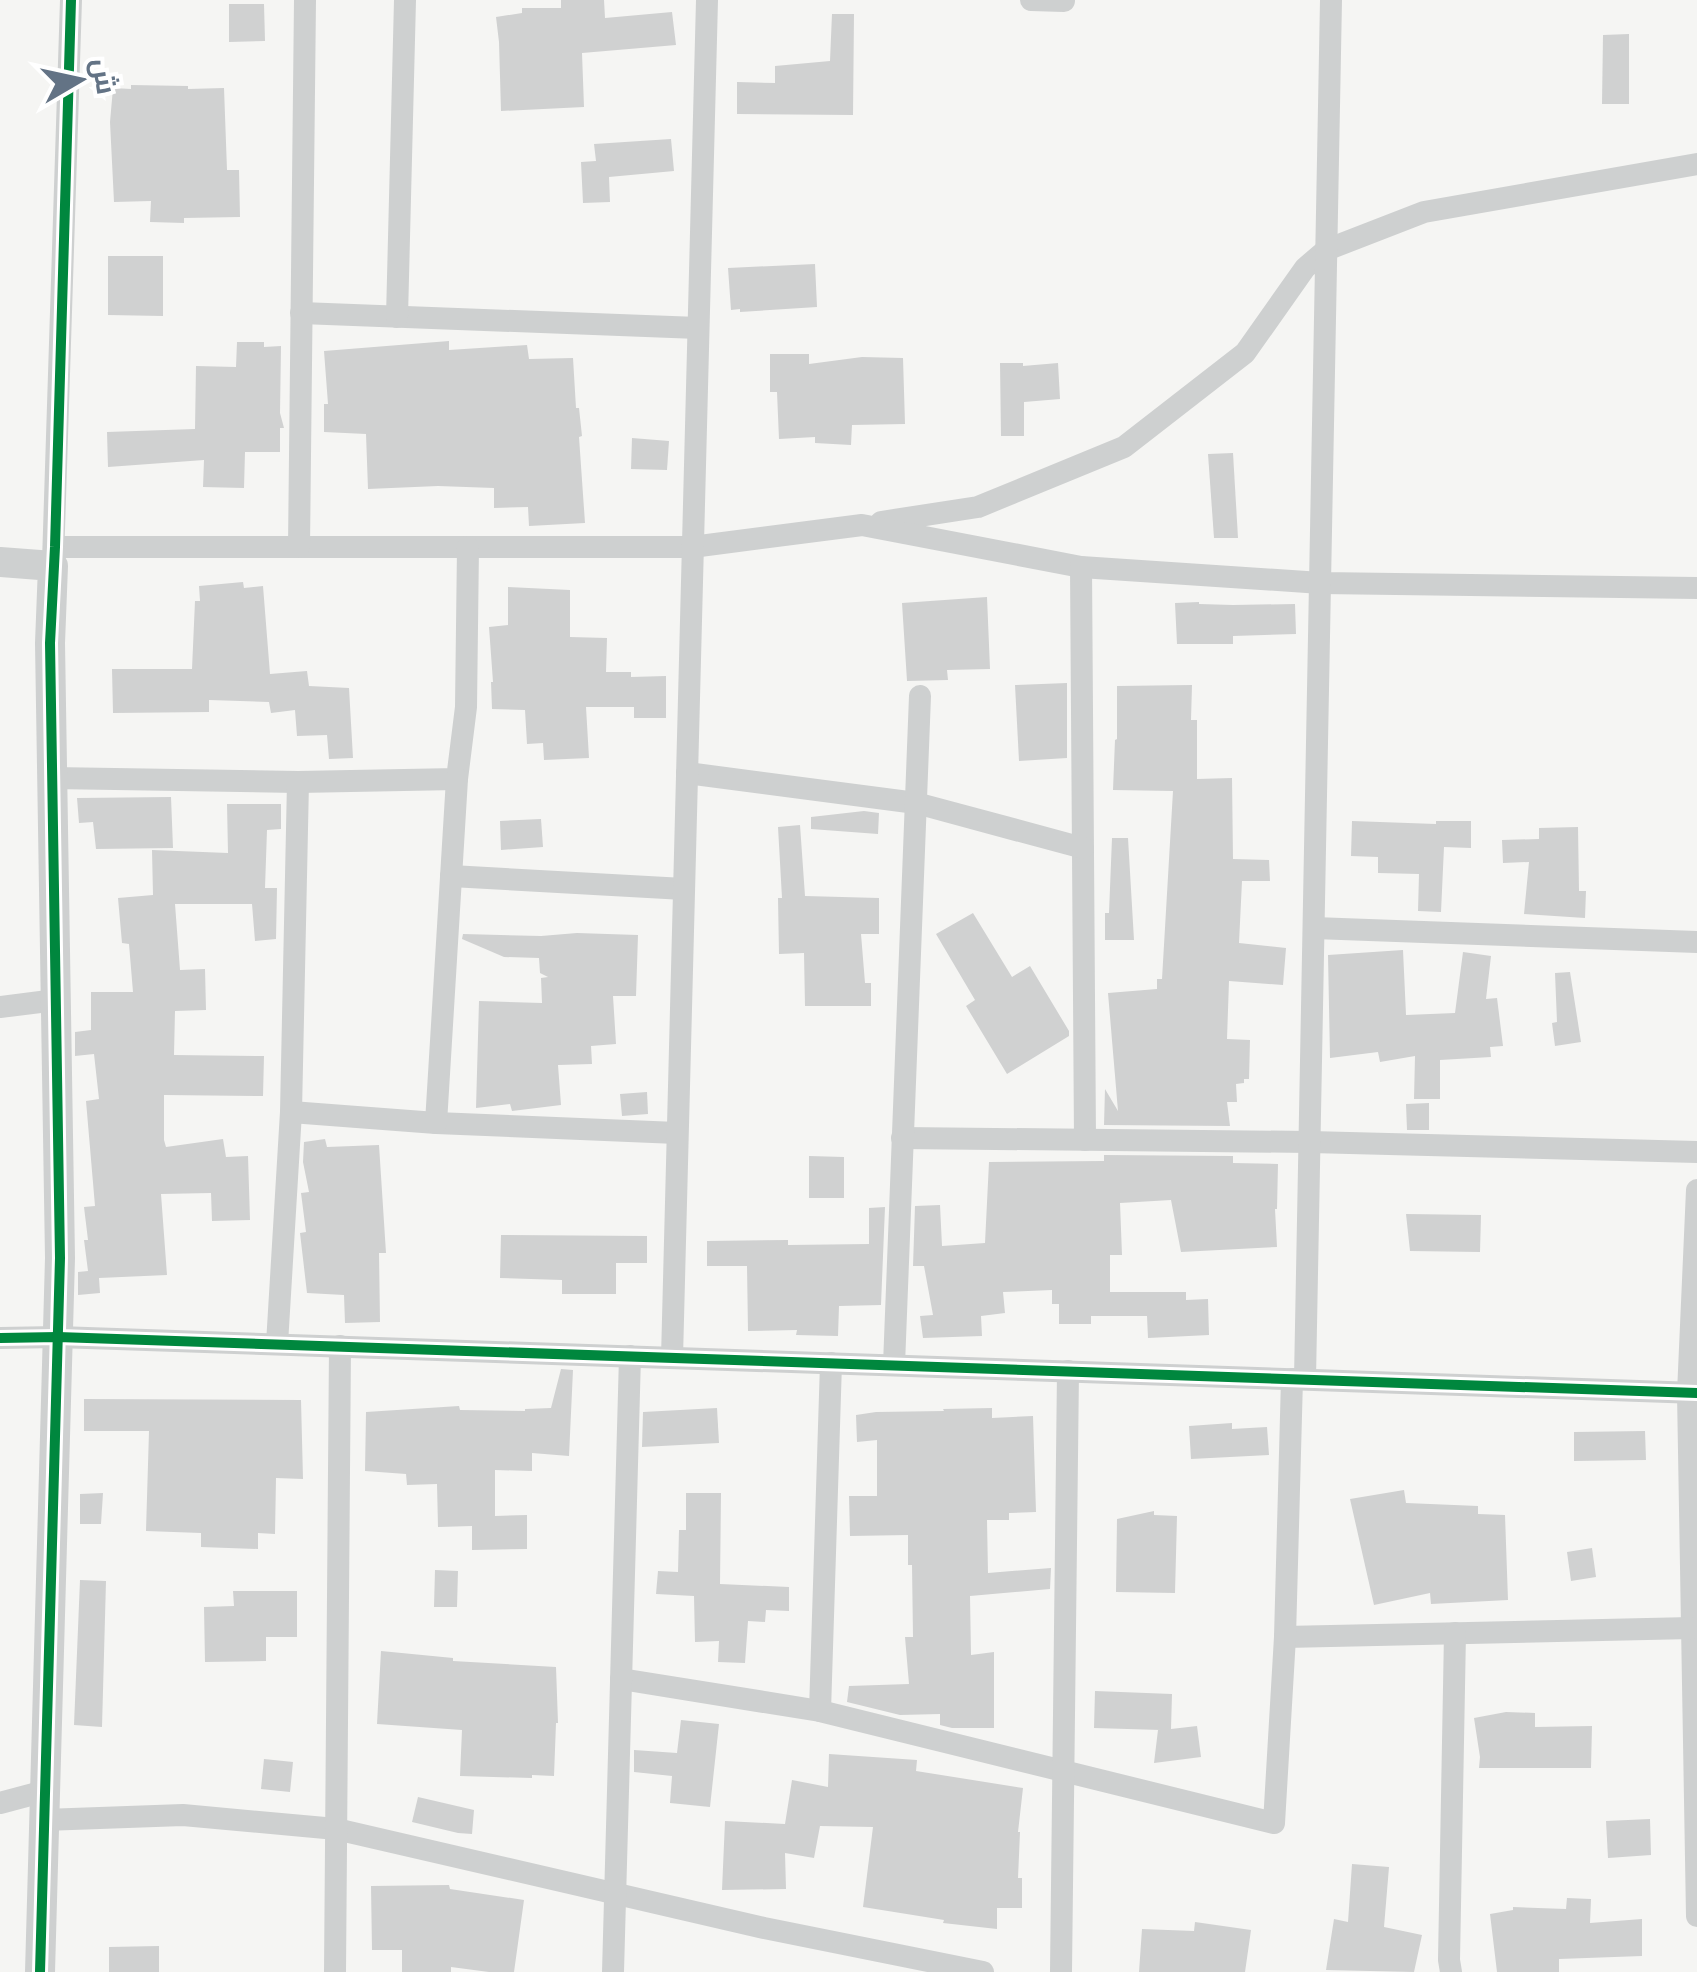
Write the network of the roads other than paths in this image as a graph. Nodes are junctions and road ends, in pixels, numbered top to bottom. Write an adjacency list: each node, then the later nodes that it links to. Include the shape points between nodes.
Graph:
1 (71, 0): 17 (street)
2 (305, 0): 10 (street)
3 (405, 0): 11 (street)
4 (707, 0): 12 (street)
5 (1031, 0): 7 (street)
6 (1330, 0): 9 (street)
7 (1064, 1)
8 (1697, 164): 9 (street, via 1424,212)
9 (1326, 250): 13 (street, via 1305,268 1244,354 1124,446 978,508); 20 (street)
10 (301, 314): 11 (street); 14 (street)
11 (398, 317): 12 (street)
12 (698, 328): 15 (street)
13 (862, 525): 15 (street); 19 (street)
14 (299, 546): 16 (street); 17 (street)
15 (692, 546): 16 (street); 23 (street)
16 (468, 547): 25 (street, via 466,707)
17 (54, 556): 18 (street); 24 (street)
18 (0, 562)
19 (1081, 568): 20 (street); 28 (street)
20 (1320, 583): 21 (street); 31 (street)
21 (1697, 588)
22 (920, 696): 27 (street)
23 (686, 773): 27 (street); 30 (street)
24 (52, 778): 26 (street); 33 (street)
25 (457, 780): 26 (street); 29 (street)
26 (298, 782): 35 (street)
27 (916, 804): 28 (street); 38 (street)
28 (1083, 848): 39 (street)
29 (451, 876): 30 (street); 36 (street)
30 (684, 889): 37 (street)
31 (1314, 928): 32 (street); 40 (street)
32 (1697, 942)
33 (56, 1000): 34 (street); 43 (street)
34 (0, 1007)
35 (291, 1112): 36 (street); 45 (street)
36 (436, 1123): 37 (street)
37 (678, 1133): 48 (street)
38 (902, 1138): 39 (street); 50 (street)
39 (1086, 1140): 40 (street)
40 (1310, 1142): 41 (street); 52 (street)
41 (1697, 1152)
42 (1697, 1190): 53 (street)
43 (58, 1337): 44 (street); 45 (street); 61 (street)
44 (0, 1338)
45 (278, 1344): 46 (street)
46 (340, 1346): 47 (street); 62 (street)
47 (630, 1356): 48 (street); 57 (street)
48 (672, 1358): 49 (street)
49 (831, 1363): 50 (street); 58 (street)
50 (894, 1366): 51 (street)
51 (1068, 1371): 52 (street); 59 (street)
52 (1299, 1379): 53 (street); 56 (street)
53 (1692, 1393): 54 (street)
54 (1692, 1628): 55 (street); 63 (street)
55 (1455, 1633): 56 (street); 71 (street)
56 (1284, 1637): 59 (street, via 1274,1823)
57 (621, 1679): 58 (street); 64 (street)
58 (820, 1711): 59 (street)
59 (1064, 1772): 70 (street)
60 (0, 1803): 61 (street)
61 (44, 1806): 62 (street); 66 (street)
62 (336, 1830): 64 (street); 67 (street)
63 (1697, 1885): 65 (street)
64 (615, 1894): 68 (street); 69 (street)
65 (1697, 1916)
66 (40, 1972)
67 (335, 1972)
68 (613, 1972)
69 (983, 1972)
70 (1062, 1972)
71 (1451, 1972)

